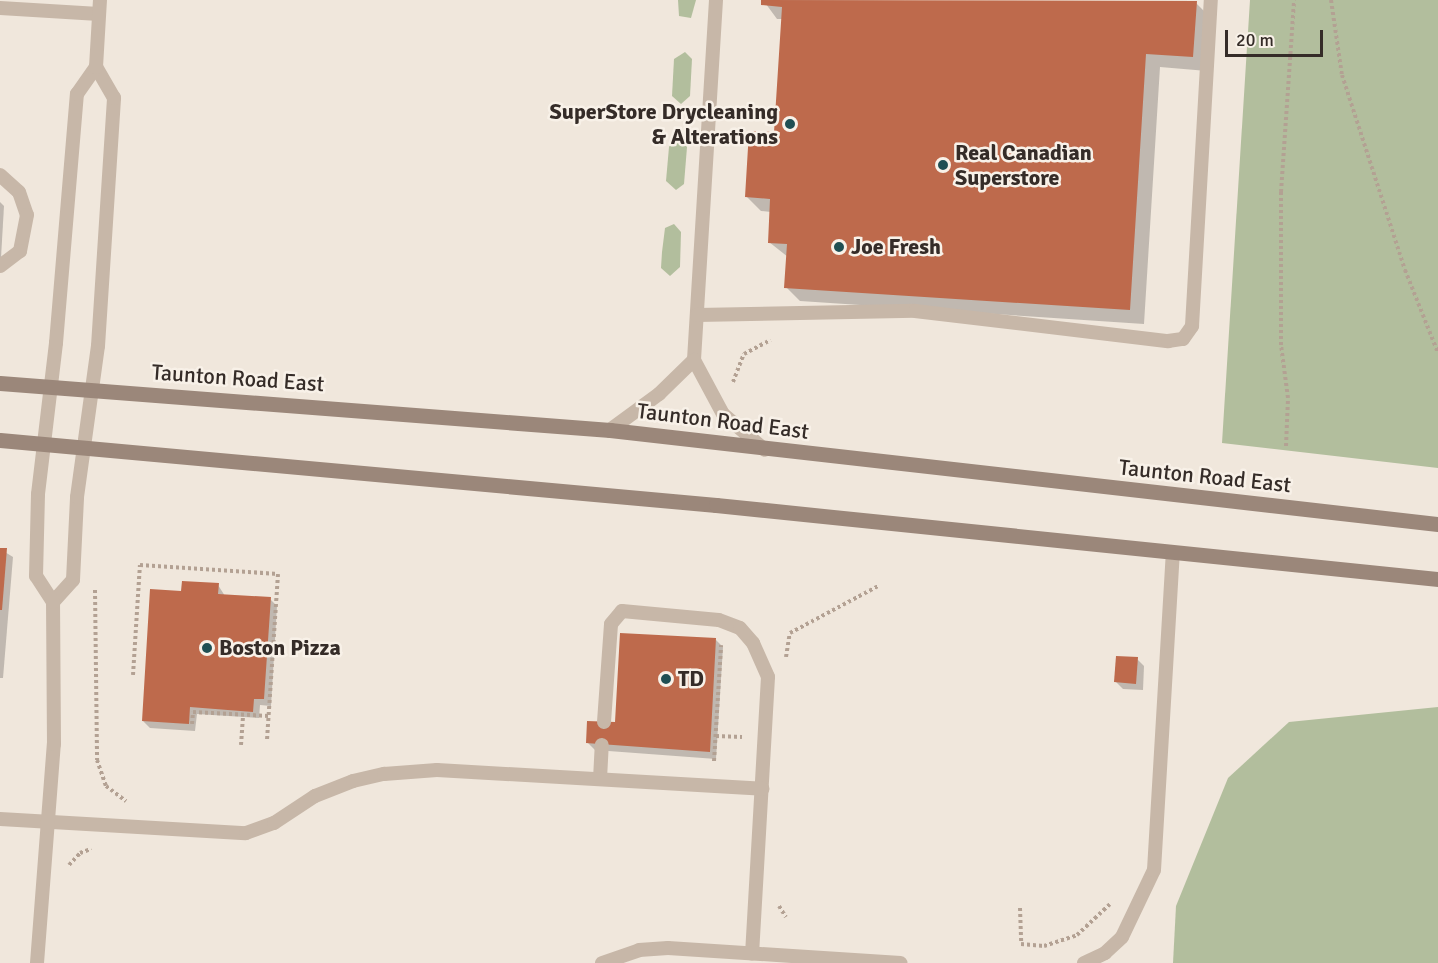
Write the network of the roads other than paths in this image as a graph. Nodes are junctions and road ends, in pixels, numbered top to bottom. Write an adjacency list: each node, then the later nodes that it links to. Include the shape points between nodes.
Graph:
1 (716, 0): 8 (lane)
2 (1211, 0): 8 (lane, via 1192,326 1183,339 1168,341 915,311)
3 (100, 7): 4 (lane); 5 (lane)
4 (0, 8)
5 (96, 67): 11 (lane, via 77,94); 12 (lane, via 114,98)
6 (0, 175): 7 (lane, via 19,192 27,215 20,251)
7 (0, 266)
8 (697, 315): 9 (lane)
9 (694, 360): 13 (lane, via 659,394); 17 (lane, via 723,414)
10 (0, 383): 11 (main road, Taunton Road East)
11 (51, 386): 12 (main road, Taunton Road East); 15 (lane)
12 (93, 390): 13 (main road, Taunton Road East); 16 (lane)
13 (610, 430): 17 (main road, Taunton Road East)
14 (0, 440): 15 (main road)
15 (43, 443): 16 (main road); 21 (lane, via 36,576)
16 (85, 446): 19 (main road, via 704,503); 21 (lane, via 77,497 73,580)
17 (765, 450): 18 (main road, Taunton Road East)
18 (1438, 524)
19 (1173, 554): 20 (main road); 32 (lane, via 1154,870 1122,937 1105,953)
20 (1438, 579)
21 (54, 602): 27 (lane, via 54,744)
22 (604, 722): 25 (lane, via 611,624 622,611 729,623 753,642 768,677)
23 (602, 745): 24 (lane)
24 (600, 779): 25 (lane); 27 (lane, via 455,770 384,774 338,786 274,823 246,833)
25 (762, 789): 28 (lane)
26 (0, 819): 27 (lane)
27 (47, 822): 29 (lane)
28 (752, 954): 30 (lane, via 654,948); 31 (lane)
29 (37, 963)
30 (602, 963)
31 (901, 963)
32 (1084, 963)

